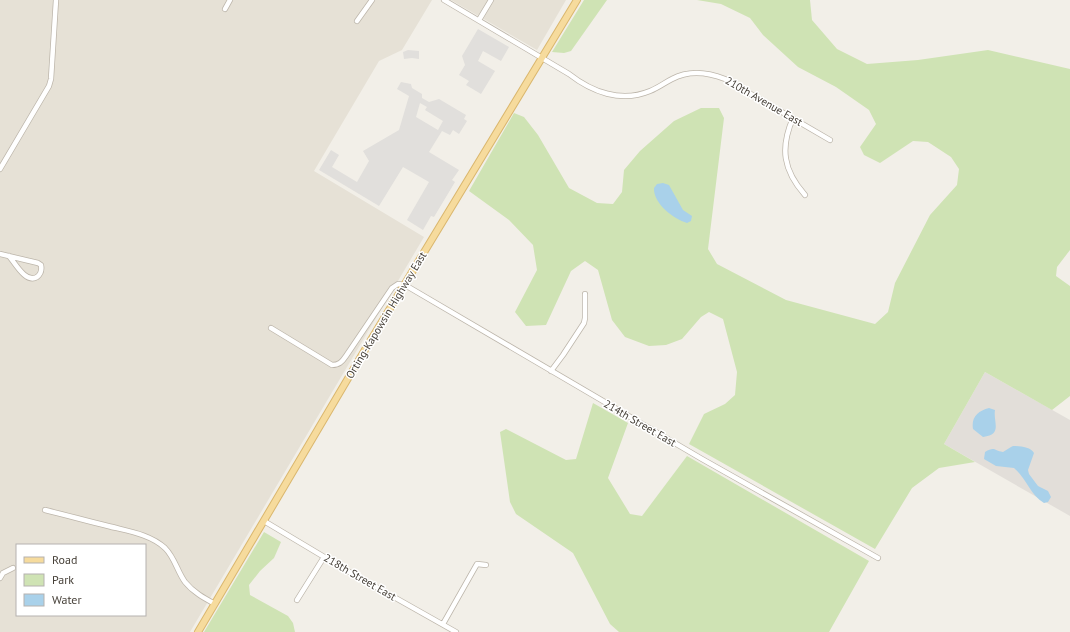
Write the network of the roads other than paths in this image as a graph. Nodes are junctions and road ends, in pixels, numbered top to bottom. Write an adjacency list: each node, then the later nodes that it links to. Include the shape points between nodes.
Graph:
1 (56, 0): 13 (street, via 49,86)
2 (230, 0): 7 (street)
3 (372, 0): 9 (street)
4 (444, 0): 8 (street, 210th Avenue East)
5 (491, 0): 8 (street)
6 (577, 0): 10 (main road, Orting-Kapowsin Highway East)
7 (224, 9)
8 (479, 20): 10 (street, 210th Avenue East)
9 (357, 21)
10 (541, 57): 11 (street, 210th Avenue East, via 586,86 616,96 648,92 688,73 716,75); 17 (main road, Orting-Kapowsin Highway East)
11 (793, 118): 12 (street, 210th Avenue East); 14 (street, via 785,140 785,156 790,175)
12 (830, 140)
13 (0, 169)
14 (805, 195)
15 (0, 254): 16 (street)
16 (9, 256): 16 (street, via 25,276 36,277 41,272 41,265 38,263)
17 (405, 284): 19 (street, via 398,284 392,288 346,356 336,365); 20 (street, 214th Street East); 22 (main road, Orting-Kapowsin Highway East)
18 (585, 294): 20 (street, via 584,323)
19 (271, 328)
20 (551, 370): 24 (street, 214th Street East, via 745,484)
21 (45, 510): 29 (street, via 154,541 169,553 189,586)
22 (264, 521): 23 (street, 218th Street East); 29 (main road, Orting-Kapowsin Highway East)
23 (324, 557): 28 (street); 30 (street, 218th Street East)
24 (878, 558)
25 (486, 565): 30 (street, via 477,564)
26 (14, 568): 27 (street, via 3,573)
27 (0, 578)
28 (297, 600)
29 (215, 604): 31 (main road, Orting-Kapowsin Highway East)
30 (443, 624): 32 (street, 218th Street East)
31 (198, 632)
32 (456, 632)

